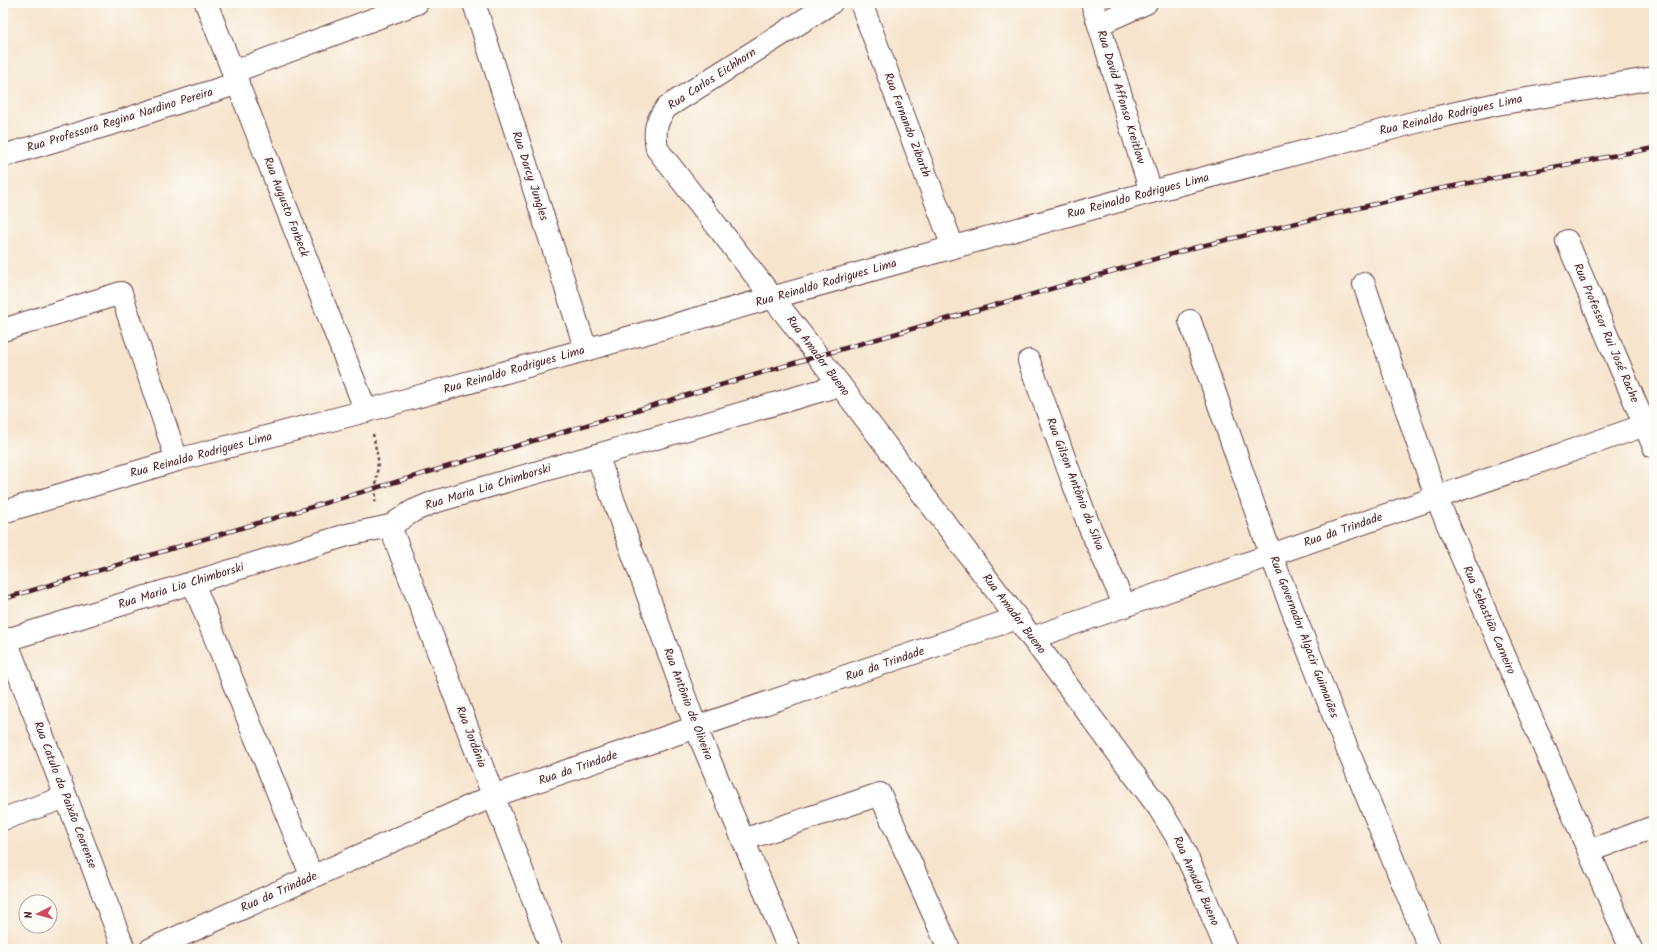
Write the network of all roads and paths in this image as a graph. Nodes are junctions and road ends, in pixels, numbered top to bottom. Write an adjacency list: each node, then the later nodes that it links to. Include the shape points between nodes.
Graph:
1 (206, 3): 9 (street, Rua Augusto Forbeck)
2 (417, 3): 9 (street, Rua Professora Regina Nardino Pereira)
3 (474, 3): 19 (street, Rua Darcy Jungles)
4 (831, 3): 16 (street, Rua Carlos Eichhorn, via 667,107 655,132 657,149)
5 (861, 3): 14 (street, Rua Fernando Zibarth)
6 (1092, 3): 8 (street, Rua David Affonso Kreitlow)
7 (1146, 3): 8 (street)
8 (1099, 24): 12 (street, Rua David Affonso Kreitlow)
9 (236, 78): 11 (street, Rua Professora Regina Nardino Pereira, via 124,120); 22 (street, Rua Augusto Forbeck)
10 (1654, 78): 12 (street, Rua Reinaldo Rodrigues Lima, via 1504,102 1420,121)
11 (3, 156)
12 (1150, 192): 14 (street, Rua Reinaldo Rodrigues Lima)
13 (1567, 241): 23 (street, Rua Professor Rui José Rache)
14 (953, 247): 16 (street, Rua Reinaldo Rodrigues Lima)
15 (1364, 284): 27 (street, Rua Sebastião Carneiro)
16 (773, 297): 19 (street, Rua Reinaldo Rodrigues Lima); 21 (street, Rua Amador Bueno)
17 (1190, 321): 30 (street, Rua Governador Algacir Guimarães)
18 (3, 330): 26 (street, via 121,293)
19 (586, 350): 22 (street, Rua Reinaldo Rodrigues Lima)
20 (1029, 361): 32 (street, Rua Gilson Antônio da Silva, via 1089,526)
21 (840, 385): 25 (street, Rua Maria Lia Chimborski); 33 (street, Rua Amador Bueno)
22 (366, 411): 26 (street, Rua Reinaldo Rodrigues Lima); 29 (path, via 377,447 374,504 378,516)
23 (1649, 424): 24 (street, Rua Professor Rui José Rache); 27 (street, Rua da Trindade)
24 (1654, 447)
25 (597, 455): 29 (street, Rua Maria Lia Chimborski, via 434,502); 36 (street, Rua Antônio de Oliveira)
26 (177, 460): 28 (street, Rua Reinaldo Rodrigues Lima)
27 (1436, 498): 30 (street, Rua da Trindade); 42 (street, Rua Sebastião Carneiro)
28 (3, 512)
29 (390, 526): 31 (street, Rua Maria Lia Chimborski, via 347,535); 37 (street, Rua Jordânia)
30 (1271, 555): 32 (street, Rua da Trindade); 50 (street, Rua Governador Algacir Guimarães, via 1339,729)
31 (193, 583): 35 (street, Rua Maria Lia Chimborski); 43 (street)
32 (1125, 606): 34 (street, Rua da Trindade)
33 (1017, 618): 34 (street, Rua Amador Bueno); 36 (street, Rua da Trindade)
34 (1032, 638): 49 (street, Rua Amador Bueno, via 1159,808 1180,842)
35 (5, 641): 38 (street, Rua Catulo da Paixão Cearense)
36 (696, 728): 37 (street, Rua da Trindade); 41 (street, Rua Antônio de Oliveira)
37 (493, 796): 43 (street, Rua da Trindade); 46 (street, Rua Jordânia)
38 (66, 797): 39 (street); 44 (street, Rua Catulo da Paixão Cearense)
39 (3, 819)
40 (1654, 827): 42 (street)
41 (743, 840): 47 (street, Rua Antônio de Oliveira); 48 (street, via 880,794)
42 (1589, 851): 51 (street, Rua Sebastião Carneiro)
43 (312, 877): 45 (street, Rua da Trindade)
44 (124, 949)
45 (151, 949)
46 (552, 949)
47 (789, 949)
48 (949, 949)
49 (1226, 949)
50 (1430, 949)
51 (1631, 949)

